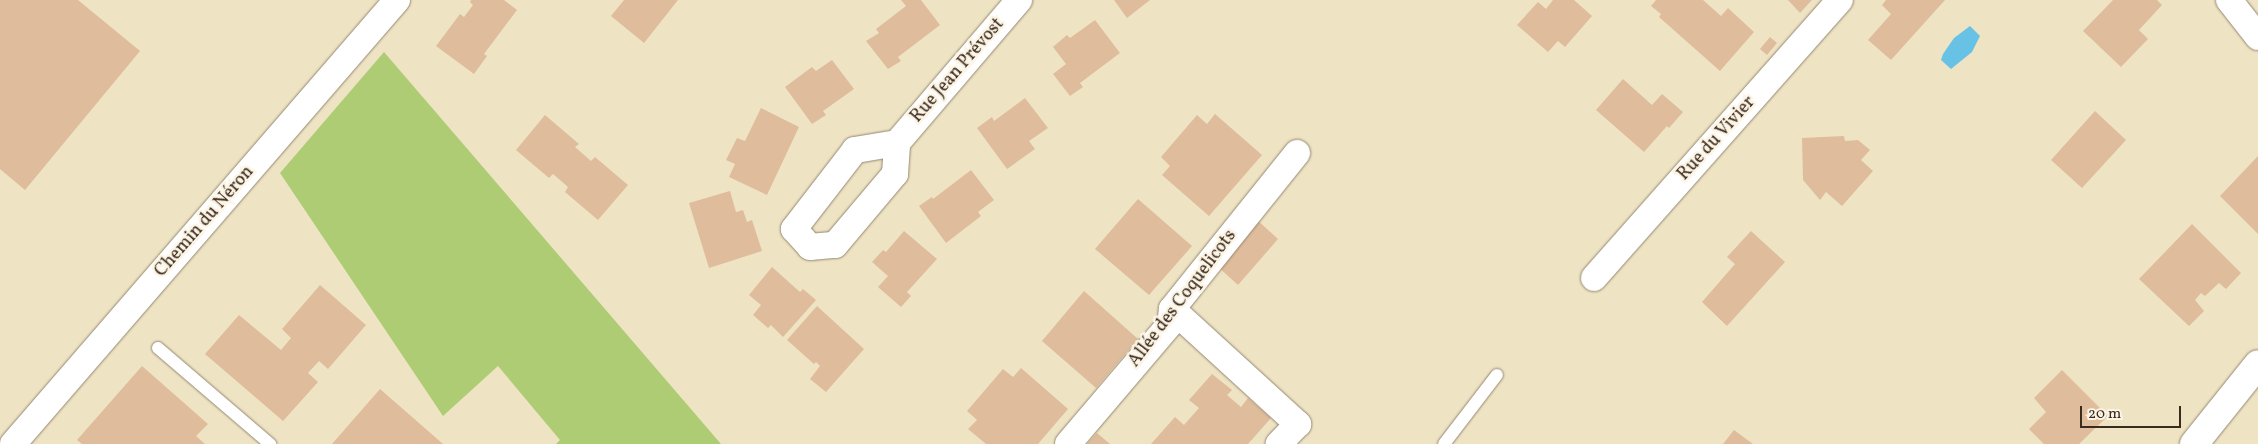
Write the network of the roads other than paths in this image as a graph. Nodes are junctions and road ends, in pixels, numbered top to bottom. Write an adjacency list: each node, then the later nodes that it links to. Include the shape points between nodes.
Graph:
1 (397, 0): 13 (street, Chemin du Néron)
2 (1020, 0): 6 (street, Rue Jean Prévost)
3 (1840, 0): 8 (street, Rue du Vivier)
4 (2230, 0): 5 (street)
5 (2258, 37)
6 (897, 143)
7 (1297, 153): 9 (street, Allée des Coquelicots)
8 (1594, 278)
9 (1172, 308): 15 (street, Allée des Coquelicots, via 1170,324); 16 (street, via 1298,424)
10 (158, 348): 14 (lane)
11 (2258, 364): 18 (street)
12 (1497, 375): 17 (lane)
13 (12, 444)
14 (270, 444)
15 (1068, 444)
16 (1279, 444)
17 (1444, 444)
18 (2194, 444)

